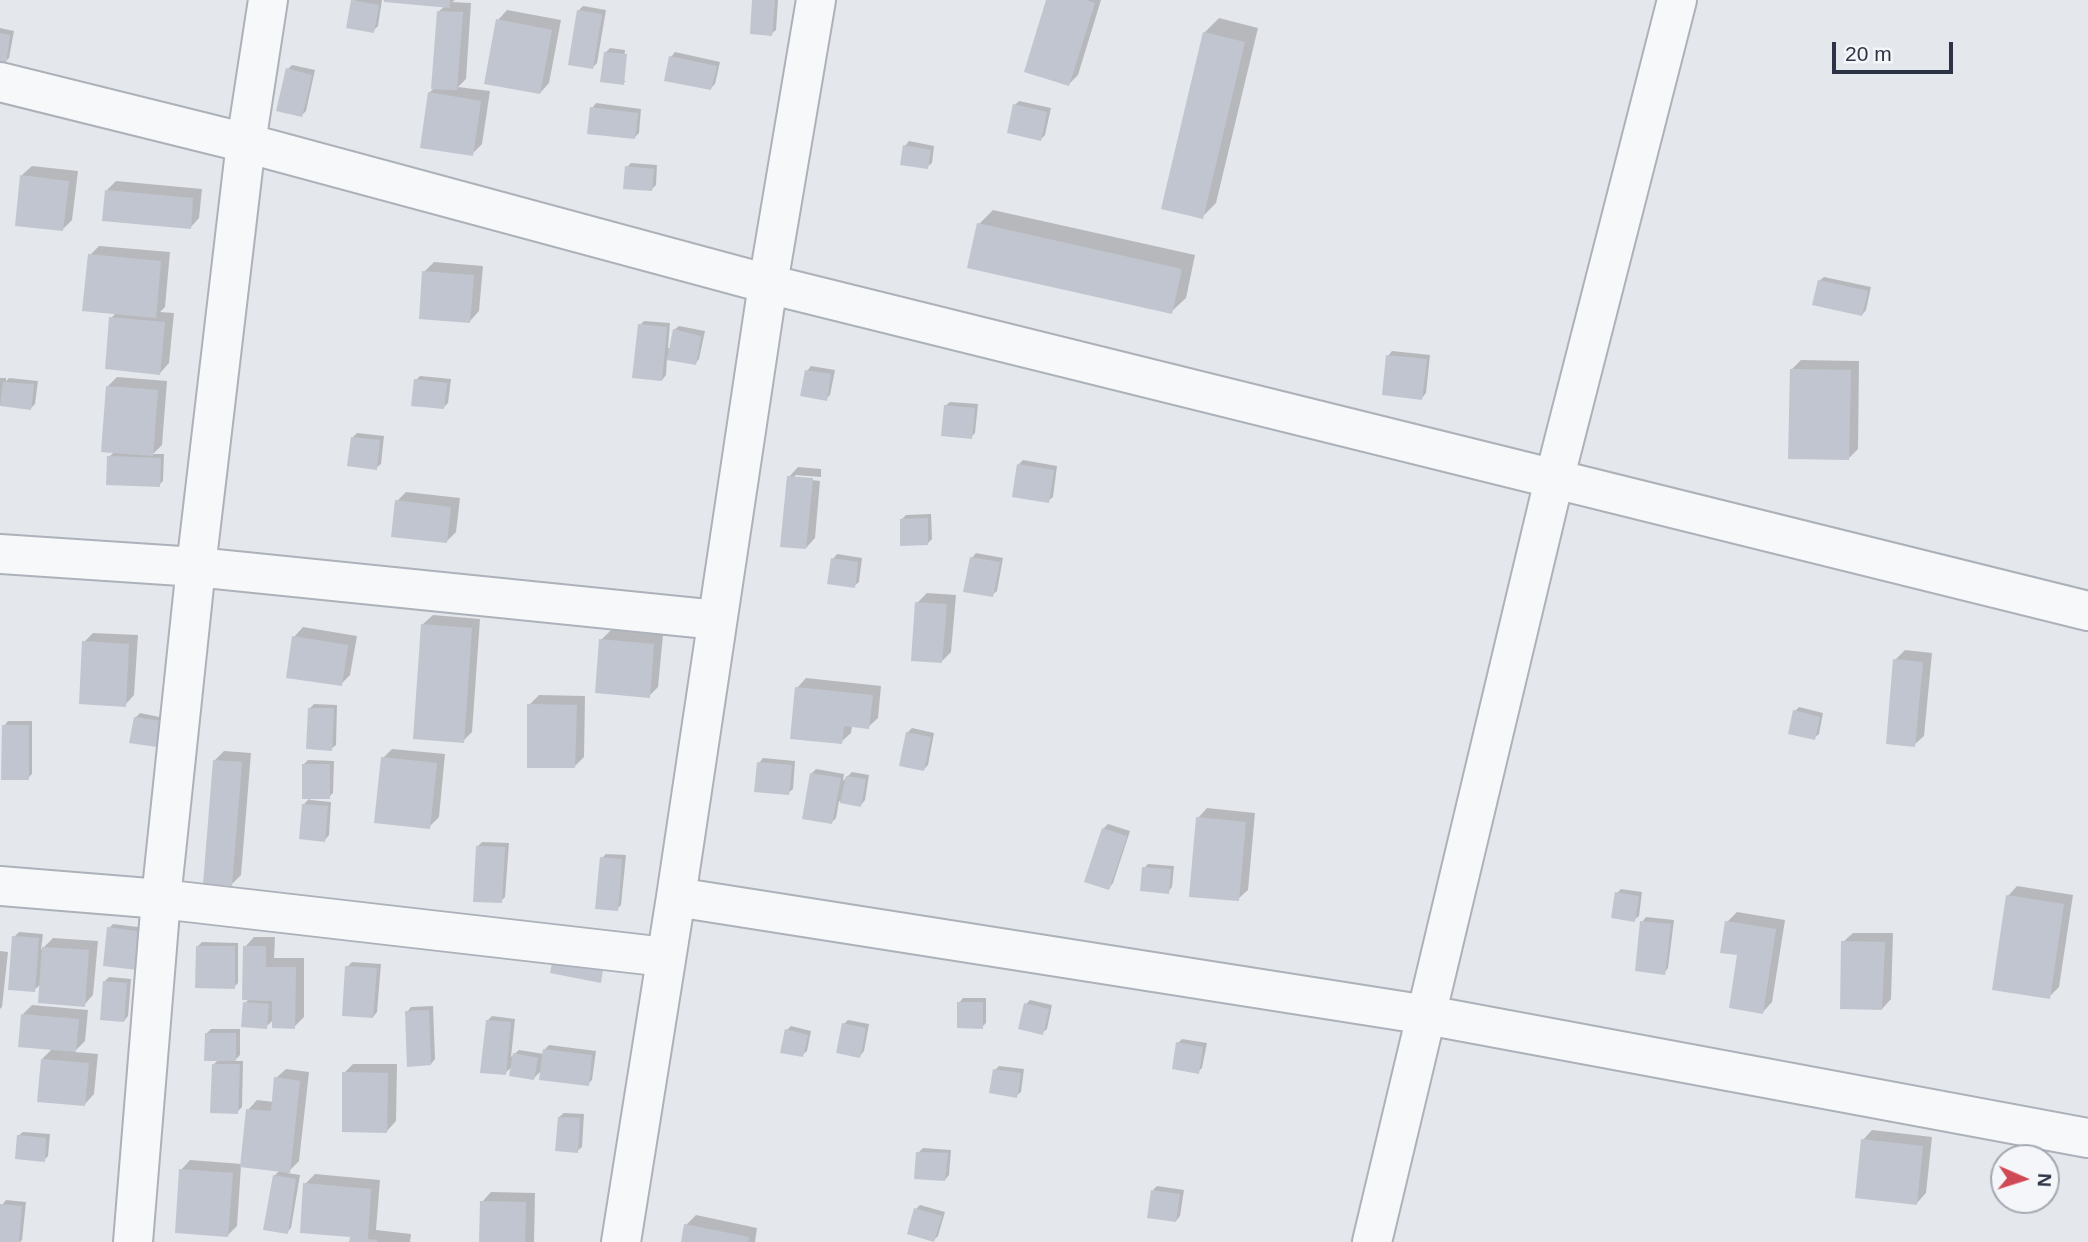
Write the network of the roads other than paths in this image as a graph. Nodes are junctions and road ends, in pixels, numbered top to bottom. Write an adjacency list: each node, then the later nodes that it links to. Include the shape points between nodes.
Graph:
1 (268, 0): 5 (street)
2 (816, 0): 6 (street)
3 (1677, 0): 7 (street)
4 (0, 82): 5 (street)
5 (246, 143): 6 (street); 9 (street)
6 (768, 284): 7 (street); 11 (street)
7 (1554, 480): 10 (street); 16 (street)
8 (0, 554): 9 (street)
9 (196, 567): 11 (street); 14 (street)
10 (2088, 611)
11 (717, 620): 13 (street)
12 (0, 886): 14 (street)
13 (676, 897): 15 (street); 16 (street)
14 (161, 899): 15 (street); 18 (street)
15 (665, 957): 19 (street)
16 (1427, 1015): 17 (street); 20 (street)
17 (2088, 1138)
18 (133, 1242)
19 (621, 1242)
20 (1372, 1242)

